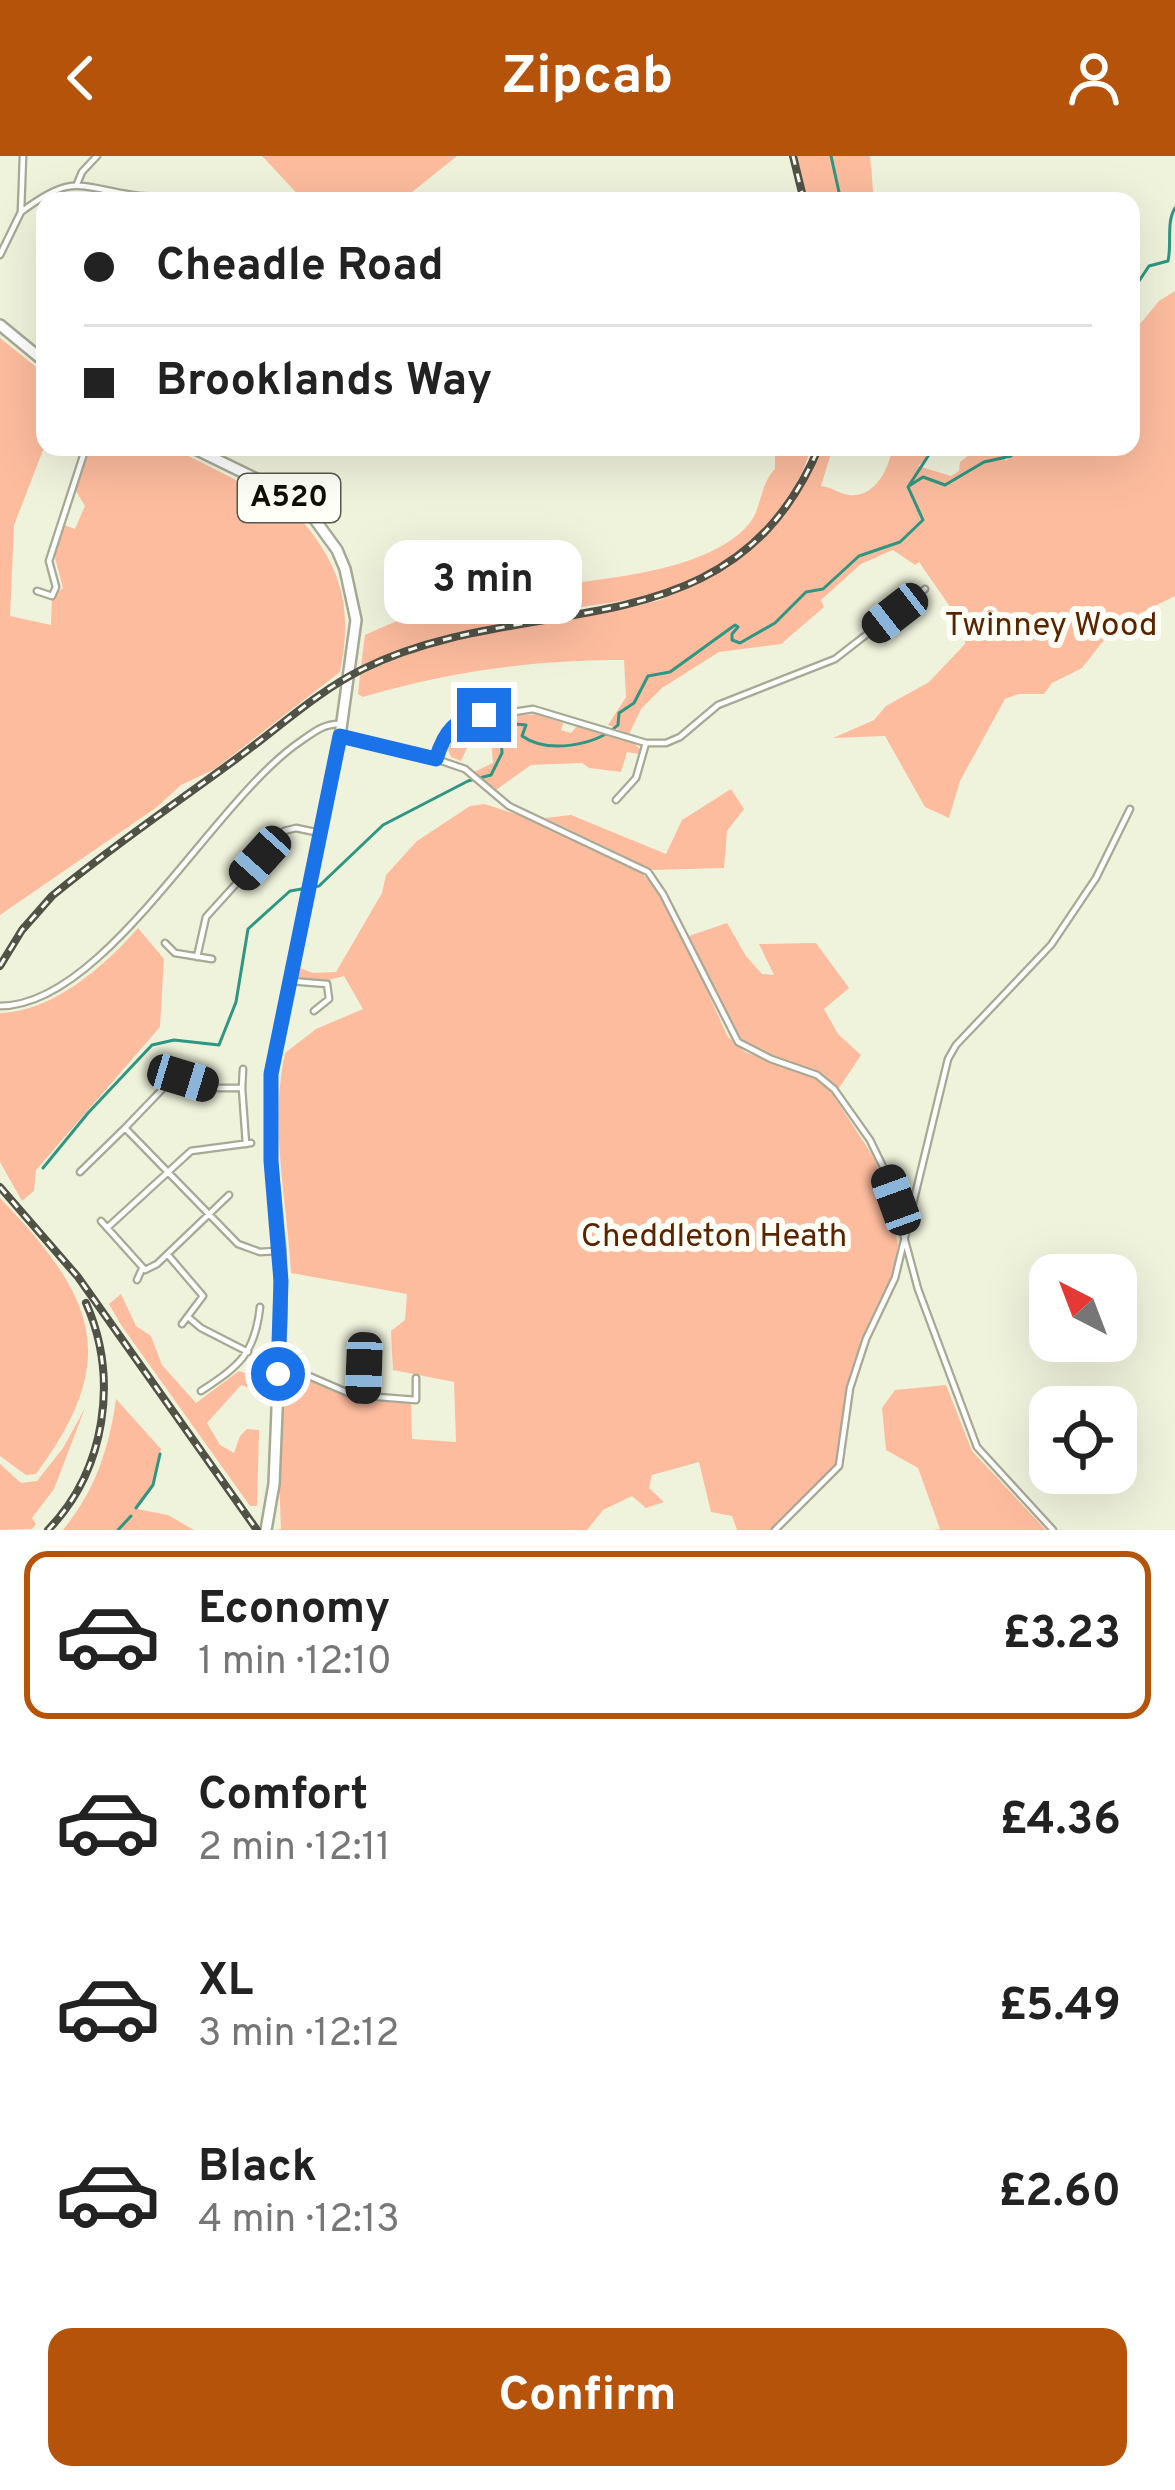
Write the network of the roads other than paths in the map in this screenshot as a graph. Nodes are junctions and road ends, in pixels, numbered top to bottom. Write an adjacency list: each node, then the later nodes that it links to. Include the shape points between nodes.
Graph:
1 (23, 156): 7 (street)
2 (97, 156): 3 (street)
3 (77, 184): 4 (street); 5 (street)
4 (53, 192)
5 (119, 192)
6 (36, 203): 7 (street)
7 (21, 212): 8 (street)
8 (0, 255)
9 (0, 325): 10 (highway)
10 (35, 354)
11 (83, 456): 14 (street, via 49,561 56,587 52,596)
12 (209, 456): 15 (highway, A520, via 298,504 337,550 356,638)
13 (925, 589): 16 (street, via 835,659 718,705 672,741)
14 (37, 591)
15 (341, 730): 17 (street); 20 (highway, A520); 25 (street, via 327,724 270,763 108,951 37,996)
16 (646, 743): 17 (street, via 533,709 463,718); 18 (street, via 636,778)
17 (436, 759): 36 (street, via 471,773 509,806 648,872 738,1042 817,1075 848,1106 888,1178)
18 (616, 800)
19 (1130, 809): 36 (street, via 1052,945 951,1054)
20 (320, 833): 22 (street, via 284,831 206,916); 24 (highway, A520)
21 (165, 943): 22 (street)
22 (197, 957): 23 (street)
23 (212, 959)
24 (289, 981): 26 (street, via 327,984 329,999); 37 (highway, A520, via 269,1108)
25 (0, 1006)
26 (314, 1011)
27 (243, 1070): 28 (street)
28 (242, 1088): 29 (street, via 173,1078); 30 (street, via 248,1144 191,1150)
29 (125, 1128): 30 (street); 31 (street, via 82,1170)
30 (167, 1172): 33 (street); 35 (street)
31 (92, 1177)
32 (230, 1195): 33 (street)
33 (209, 1215): 37 (street, via 244,1248); 38 (street)
34 (101, 1222): 35 (street)
35 (107, 1228): 39 (street)
36 (904, 1244): 51 (street, via 850,1388 839,1466); 52 (street, via 977,1447)
37 (280, 1251): 46 (highway, A520)
38 (168, 1255): 39 (street); 42 (street, via 203,1296)
39 (142, 1269): 40 (street)
40 (137, 1280)
41 (260, 1307): 45 (street)
42 (188, 1317): 43 (street); 45 (street)
43 (182, 1324)
44 (365, 1339): 49 (street)
45 (248, 1352): 48 (street)
46 (279, 1363): 49 (street); 50 (highway, A520)
47 (416, 1378): 49 (street, via 416,1400)
48 (201, 1391)
49 (364, 1398)
50 (266, 1528)
51 (775, 1530)
52 (1053, 1530)

